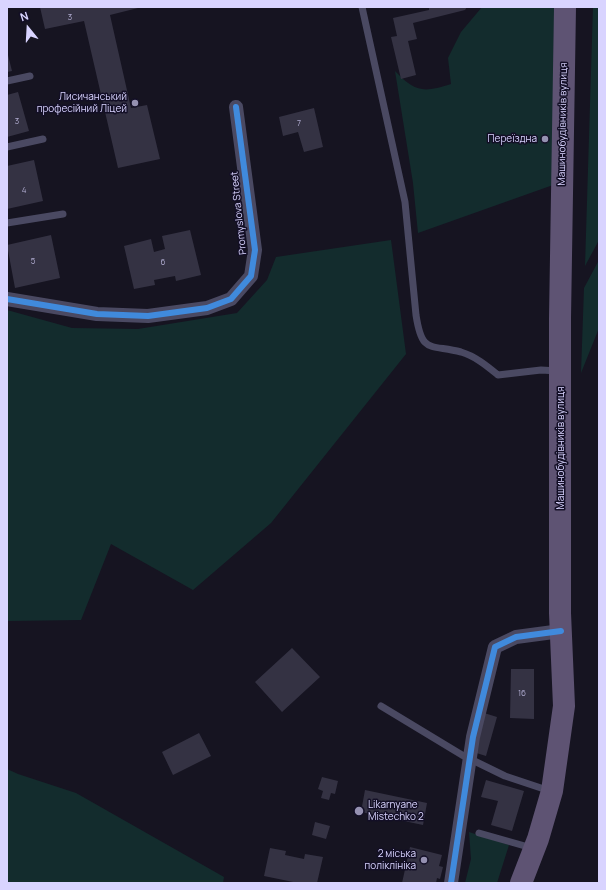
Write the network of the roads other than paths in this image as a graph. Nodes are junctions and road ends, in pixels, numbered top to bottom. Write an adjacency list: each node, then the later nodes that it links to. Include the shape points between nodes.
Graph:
1 (362, 7): 11 (lane, via 405,202 418,330 424,343 435,349 463,353 498,375 541,370)
2 (565, 7): 11 (main road, Машинобудівників вулиця)
3 (30, 76): 4 (lane)
4 (7, 81)
5 (236, 107): 10 (street, Promyslova Street, via 255,250 251,276 231,299 207,308 148,316 97,314)
6 (43, 139): 7 (lane)
7 (7, 147)
8 (63, 214): 9 (lane)
9 (7, 224)
10 (7, 300)
11 (560, 371): 12 (main road, Машинобудівників вулиця)
12 (561, 630): 14 (main road, Машинобудівників вулиця, via 564,706); 17 (street, via 516,637 495,647 473,737)
13 (381, 706): 14 (lane, via 462,755 505,776)
14 (552, 791): 16 (main road, Машинобудівників вулиця)
15 (479, 832): 16 (lane)
16 (534, 849): 18 (main road, Машинобудівників вулиця)
17 (451, 883)
18 (521, 883)

